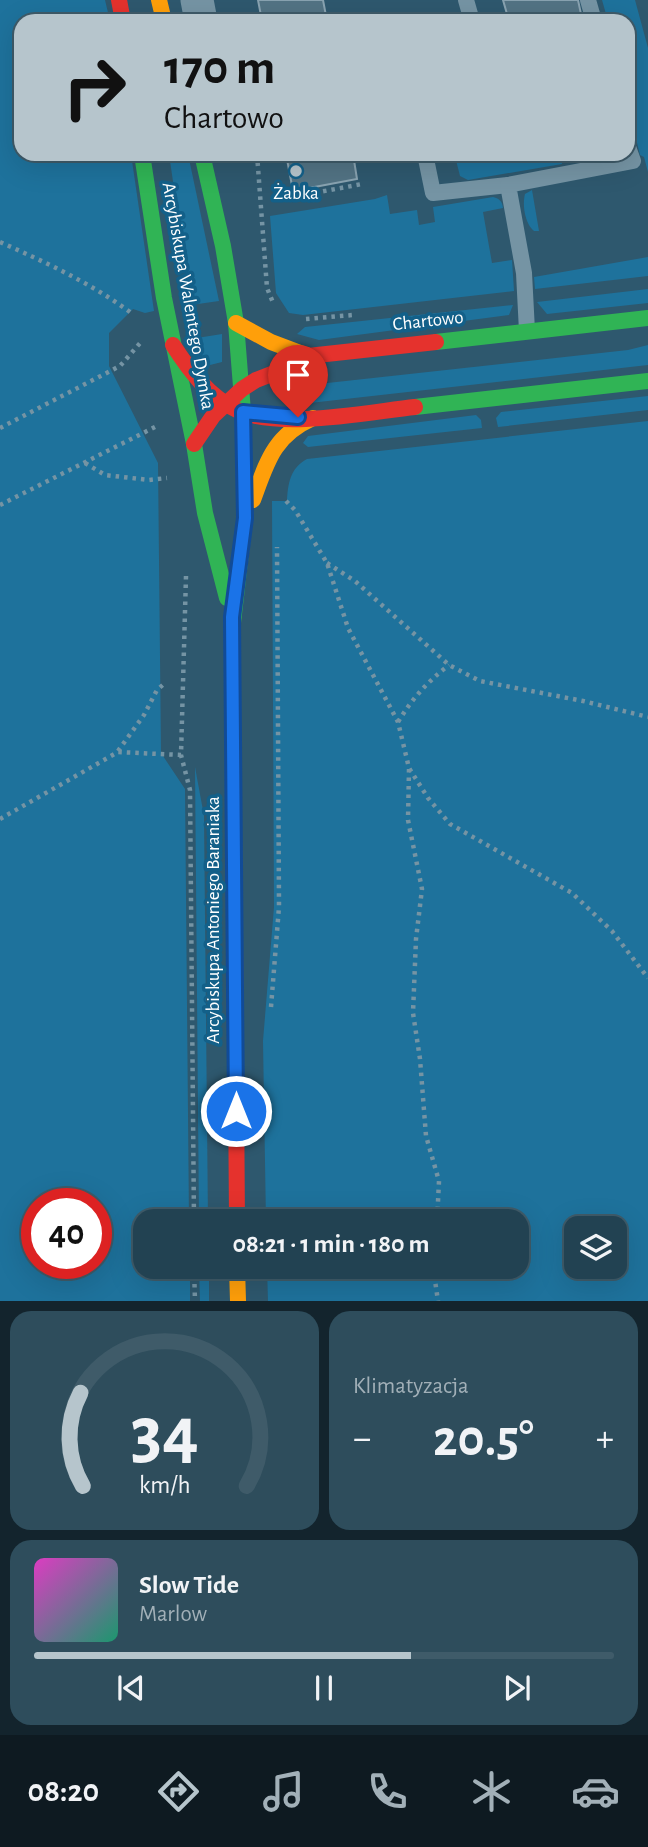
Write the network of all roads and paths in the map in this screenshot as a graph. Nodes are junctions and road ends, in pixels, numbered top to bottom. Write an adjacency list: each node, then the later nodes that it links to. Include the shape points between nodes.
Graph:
1 (143, 161): 18 (street, Arcybiskupa Walentego Dymka)
2 (204, 161): 11 (street, Arcybiskupa Walentego Dymka)
3 (223, 161): 11 (street, via 230,205)
4 (258, 161): 12 (path, via 267,288)
5 (426, 161): 8 (lane, via 433,193)
6 (633, 161): 8 (lane)
7 (362, 184): 9 (path)
8 (508, 185): 16 (lane, via 524,273)
9 (298, 196)
10 (0, 242): 14 (path, via 64,271)
11 (223, 246): 15 (street, Arcybiskupa Walentego Dymka)
12 (276, 310)
13 (648, 318): 16 (street, Chartowo)
14 (139, 319)
15 (236, 323): 19 (street, via 260,338); 21 (street, Arcybiskupa Walentego Dymka)
16 (527, 331): 19 (street, Chartowo)
17 (142, 341): 26 (path, via 120,366)
18 (173, 345): 22 (street); 27 (street, Arcybiskupa Walentego Dymka)
19 (308, 356): 21 (street, Chartowo)
20 (648, 381): 24 (street)
21 (242, 389): 22 (street, Chartowo); 23 (street, Arcybiskupa Walentego Dymka)
22 (226, 402): 23 (street); 27 (street, Chartowo)
23 (243, 412): 24 (street); 32 (street, Arcybiskupa Antoniego Baraniaka)
24 (313, 418): 32 (street, via 292,428 273,448)
25 (159, 425): 28 (path)
26 (0, 428)
27 (194, 444): 36 (street, Arcybiskupa Antoniego Baraniaka, via 205,513)
28 (84, 463): 29 (path, via 106,475); 31 (path)
29 (172, 478)
30 (278, 495): 34 (path, via 295,510)
31 (0, 505)
32 (245, 518): 36 (street, Arcybiskupa Antoniego Baraniaka)
33 (277, 534): 46 (path, via 279,906)
34 (327, 563): 37 (path, via 355,581); 40 (path, via 348,628)
35 (186, 567): 42 (path)
36 (232, 617): 48 (street, Arcybiskupa Antoniego Baraniaka)
37 (449, 665): 39 (path, via 480,681); 40 (path, via 428,681)
38 (165, 683): 41 (path)
39 (648, 717)
40 (398, 722): 43 (path)
41 (118, 752): 42 (path); 44 (path)
42 (181, 755): 47 (path, via 190,790)
43 (409, 768): 45 (path, via 450,824 572,893 612,931); 49 (path, via 408,820 422,889 413,1013 426,1136 439,1181)
44 (0, 819)
45 (648, 978)
46 (270, 1019)
47 (194, 1209)
48 (237, 1209)
49 (438, 1209)
50 (194, 1279): 53 (path)
51 (237, 1279): 54 (street)
52 (435, 1279): 55 (path)
53 (195, 1301)
54 (238, 1301)
55 (438, 1301)

